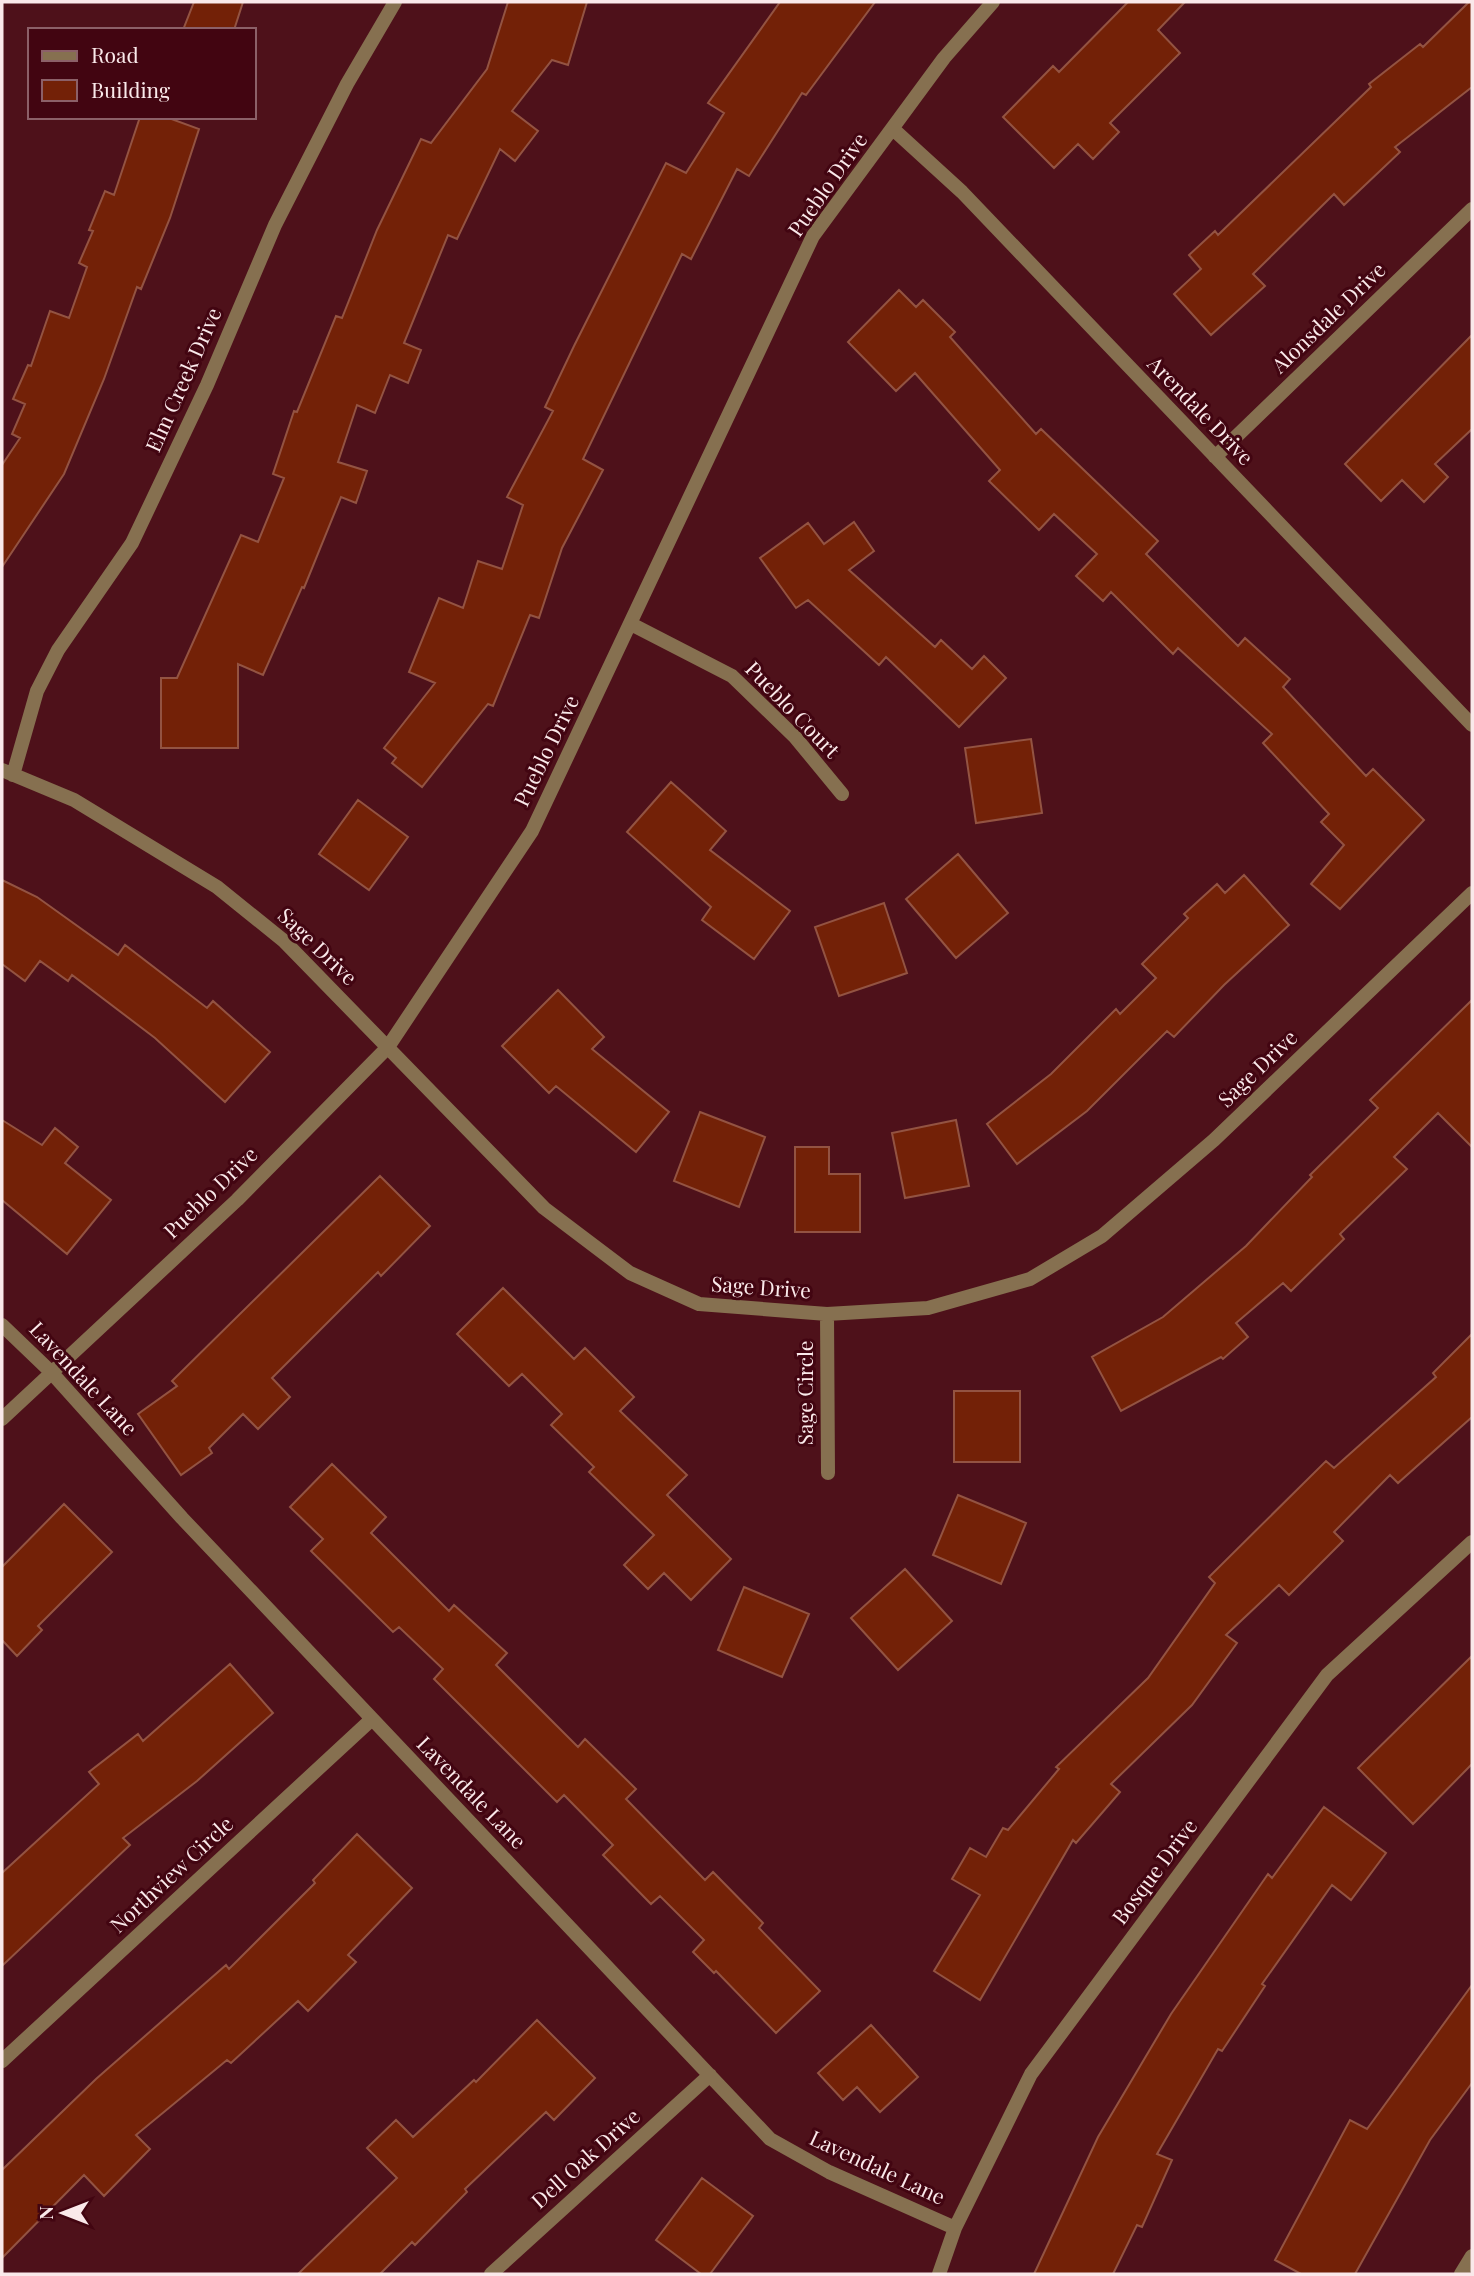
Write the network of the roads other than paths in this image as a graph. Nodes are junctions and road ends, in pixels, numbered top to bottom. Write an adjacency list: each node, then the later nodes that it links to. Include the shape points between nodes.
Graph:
1 (396, 2): 8 (street, Elm Creek Drive, via 347,84 275,225 207,385 132,542 58,650 37,691)
2 (993, 2): 3 (street, Pueblo Drive, via 944,58)
3 (894, 129): 5 (street, Arendale Drive, via 962,192); 6 (street, Pueblo Drive, via 813,236)
4 (1472, 209): 5 (street, Alonsdale Drive)
5 (1215, 457): 7 (street, Arendale Drive)
6 (631, 624): 9 (street, Pueblo Court, via 732,676 795,737); 11 (street, Pueblo Drive, via 532,831)
7 (1472, 725)
8 (7, 772): 11 (street, Sage Drive, via 74,800 217,887 284,941)
9 (842, 794)
10 (1472, 893): 12 (street, Sage Drive, via 1214,1140 1102,1236 1030,1279 928,1308)
11 (388, 1046): 12 (street, Sage Drive, via 544,1208 630,1273 699,1304); 14 (street, Pueblo Drive, via 237,1199)
12 (827, 1314): 16 (street, Sage Circle)
13 (2, 1325): 14 (street, Lavendale Lane)
14 (51, 1372): 15 (street, Pueblo Drive); 18 (street, Lavendale Lane)
15 (2, 1419)
16 (828, 1473)
17 (1472, 1542): 21 (street, Bosque Drive, via 1327,1675 1031,2074)
18 (372, 1719): 19 (street, Northview Circle); 20 (street, Lavendale Lane)
19 (2, 2062)
20 (710, 2075): 21 (street, Lavendale Lane, via 770,2139 829,2172); 23 (street, Dell Oak Drive)
21 (955, 2228): 24 (street, Bosque Drive)
22 (1472, 2256): 25 (street)
23 (491, 2274)
24 (939, 2274)
25 (1461, 2274)

